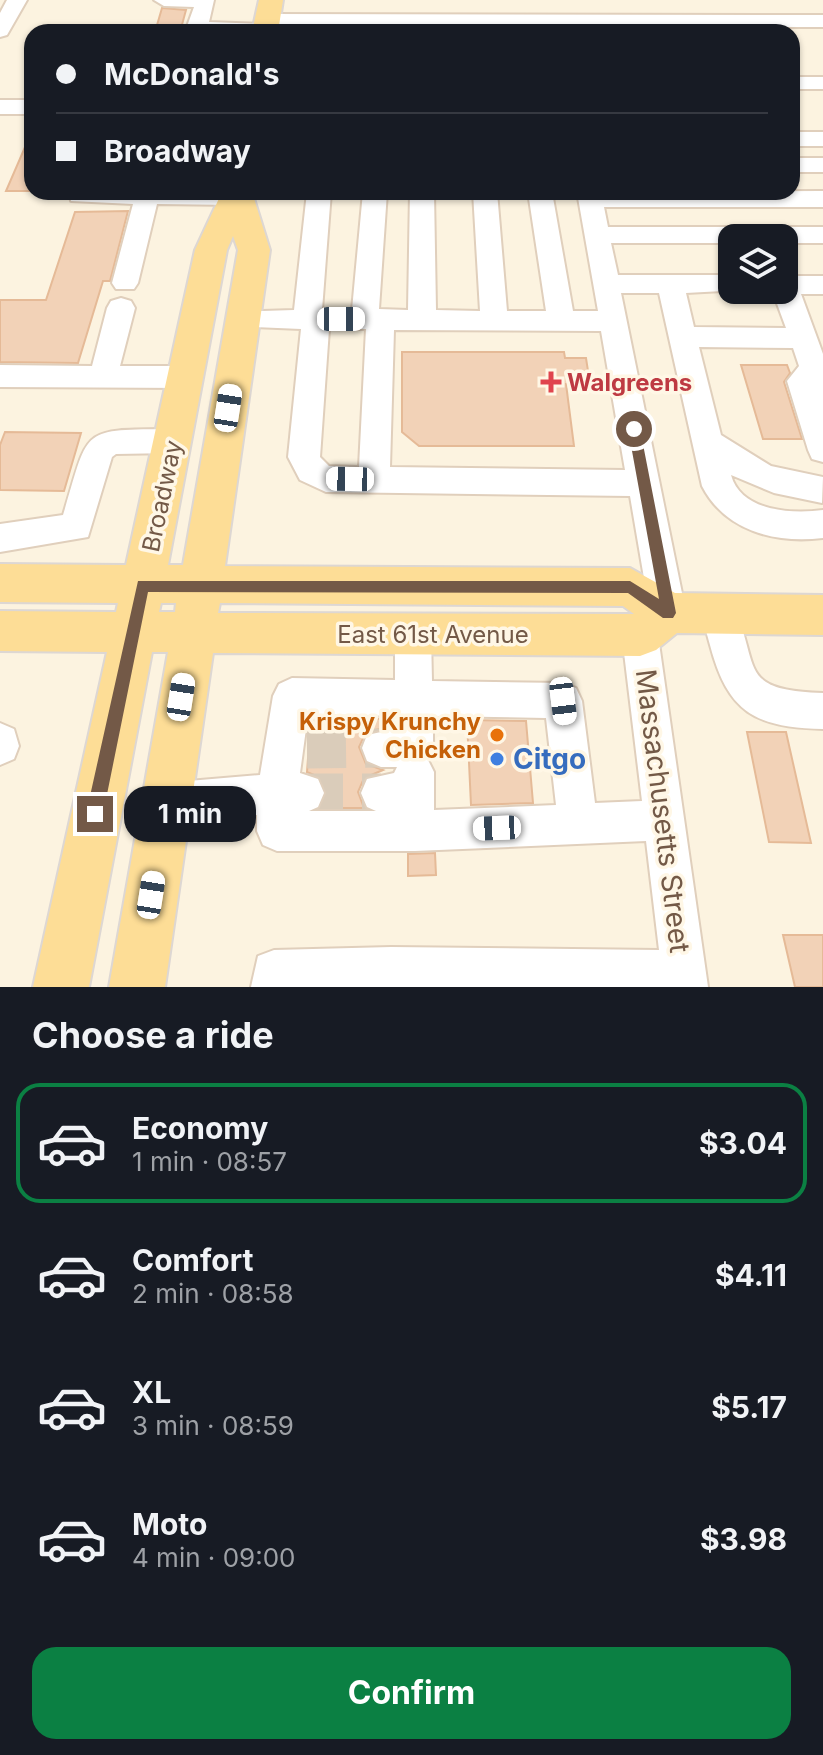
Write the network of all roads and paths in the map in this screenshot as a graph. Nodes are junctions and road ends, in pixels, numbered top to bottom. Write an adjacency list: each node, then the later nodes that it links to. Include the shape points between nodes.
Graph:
1 (17, 0): 9 (street)
2 (164, 0): 5 (street, via 206,2)
3 (268, 20): 6 (street); 7 (street)
4 (823, 21): 8 (street)
5 (198, 24)
6 (239, 24)
7 (316, 24)
8 (533, 24)
9 (0, 31)
10 (800, 39): 11 (street)
11 (823, 39)
12 (800, 83): 13 (street)
13 (823, 83)
14 (0, 107): 15 (street)
15 (24, 107)
16 (800, 139): 17 (street)
17 (823, 139)
18 (800, 165): 19 (street)
19 (823, 165)
20 (800, 199): 21 (street)
21 (823, 199)
22 (146, 200): 49 (street)
23 (233, 200): 50 (main road, Broadway, via 211,250)
24 (238, 200): 39 (main road, Broadway, via 254,250)
25 (319, 200): 40 (street)
26 (375, 200): 41 (street)
27 (422, 200): 42 (street)
28 (486, 200): 43 (street)
29 (541, 200): 44 (street)
30 (591, 200): 31 (street, Massachusetts Street)
31 (598, 235): 32 (street); 33 (street, Massachusetts Street)
32 (823, 235)
33 (607, 284): 34 (street); 45 (street, Massachusetts Street)
34 (670, 284): 35 (street); 46 (street)
35 (718, 284)
36 (798, 285): 37 (street)
37 (823, 285)
38 (791, 304): 47 (street)
39 (242, 319): 40 (street); 61 (main road, Broadway)
40 (312, 319): 41 (street); 54 (street, via 306,465 326,479)
41 (372, 319): 42 (street); 54 (street)
42 (422, 320): 43 (street)
43 (494, 320): 44 (street)
44 (561, 320): 45 (street)
45 (613, 321): 55 (street, Massachusetts Street)
46 (682, 337): 47 (street); 52 (street)
47 (813, 365): 53 (street, via 802,381)
48 (0, 376): 49 (street)
49 (103, 377): 50 (street)
50 (187, 377): 51 (main road, Broadway)
51 (173, 441): 58 (street, via 109,442 98,451 76,527); 60 (main road, Broadway)
52 (707, 441): 56 (street, via 755,489 782,506 816,499); 57 (street, via 718,486 732,504 780,525)
53 (823, 450)
54 (374, 480): 55 (street)
55 (644, 483): 64 (street, Massachusetts Street)
56 (823, 490)
57 (823, 524)
58 (0, 538)
59 (0, 583): 60 (main road)
60 (137, 609): 61 (main road); 65 (main road); 76 (main road, Broadway)
61 (194, 609): 64 (main road, East 61st Avenue, via 630,587); 66 (main road, East 61st Avenue); 70 (main road, Broadway)
62 (720, 614): 63 (main road, East 61st Avenue); 64 (main road, East 61st Avenue); 68 (street, via 738,682 749,695 774,707)
63 (823, 615)
64 (654, 624): 66 (main road, East 61st Avenue); 72 (street, Massachusetts Street)
65 (0, 631)
66 (413, 635): 67 (street)
67 (414, 697): 69 (street, via 292,696 296,749); 71 (street, via 397,748); 73 (street, via 563,701)
68 (823, 711)
69 (290, 793): 70 (street); 71 (street, via 277,831)
70 (165, 803): 77 (main road, Broadway)
71 (403, 805): 73 (street)
72 (664, 820): 73 (street); 75 (street, Massachusetts Street)
73 (578, 825)
74 (391, 978): 75 (street); 78 (street, via 274,972)
75 (685, 979)
76 (61, 987)
77 (137, 987)
78 (273, 987)

